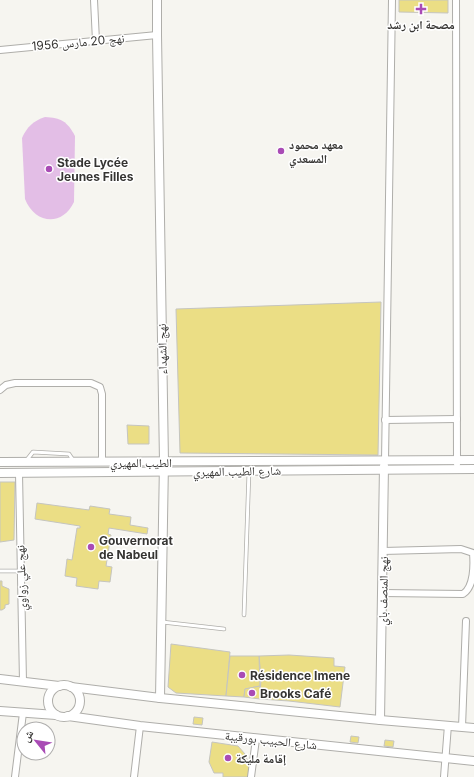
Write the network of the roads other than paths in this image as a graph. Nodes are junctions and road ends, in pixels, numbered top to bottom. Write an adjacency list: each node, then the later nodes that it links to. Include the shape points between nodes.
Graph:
1 (94, 0): 6 (street)
2 (158, 0): 5 (street, نهج الشهداء)
3 (392, 0): 10 (street)
4 (456, 0): 9 (street)
5 (157, 35): 6 (street, نهج 20 مارس 1956); 16 (street, نهج الشهداء)
6 (96, 41): 7 (street, نهج 20 مارس 1956)
7 (0, 50)
8 (0, 390): 15 (street, via 15,383 91,383 100,387)
9 (457, 419): 10 (street); 11 (street)
10 (385, 420): 13 (street)
11 (457, 460): 12 (street, الطيب المهيري); 13 (street, الطيب المهيري); 17 (street)
12 (474, 460)
13 (384, 461): 16 (street, الطيب المهيري); 19 (street, نهج المنصف باي)
14 (0, 462): 15 (street, الطيب المهيري)
15 (102, 462): 16 (street, الطيب المهيري)
16 (164, 462): 21 (street, نهج الشهداء)
17 (457, 469): 18 (street, شارع الطيب المهيري); 19 (street, شارع الطيب المهيري)
18 (474, 469)
19 (384, 470): 20 (street, شارع الطيب المهيري); 24 (street, نهج المنصف باي)
20 (249, 471): 21 (street, شارع الطيب المهيري); 28 (lane)
21 (164, 472): 23 (street, شارع الطيب المهيري); 30 (street, نهج الشهداء)
22 (0, 473): 23 (street, شارع الطيب المهيري)
23 (19, 473): 26 (street, نهج علي زواوي)
24 (383, 551): 27 (street, نهج المنصف باي); 27 (street, via 461,549 473,553 474,568 472,583 463,594)
25 (0, 571): 26 (lane)
26 (21, 571): 33 (street, نهج علي زواوي)
27 (383, 593): 41 (street, نهج المنصف باي)
28 (244, 615)
29 (466, 621): 44 (street)
30 (162, 622): 31 (lane); 36 (street, نهج الشهداء)
31 (224, 629)
32 (0, 680): 33 (street)
33 (23, 682): 34 (street)
34 (59, 686): 35 (street); 39 (street, via 48,699 48,706)
35 (71, 687): 36 (street); 40 (street, via 79,697 79,703 74,713)
36 (160, 698): 41 (street)
37 (0, 711): 38 (street)
38 (22, 713): 39 (street); 49 (street)
39 (56, 715): 40 (street)
40 (68, 716): 43 (street, شارع الحبيب بورقيبة)
41 (380, 720): 42 (street)
42 (448, 725): 44 (street); 47 (street)
43 (140, 726): 46 (street, شارع الحبيب بورقيبة); 50 (street)
44 (462, 727): 45 (street)
45 (474, 728)
46 (256, 739): 47 (street, شارع الحبيب بورقيبة); 51 (street)
47 (446, 758): 48 (street, شارع الحبيب بورقيبة); 52 (street)
48 (474, 761)
49 (15, 777)
50 (134, 777)
51 (252, 777)
52 (444, 777)

